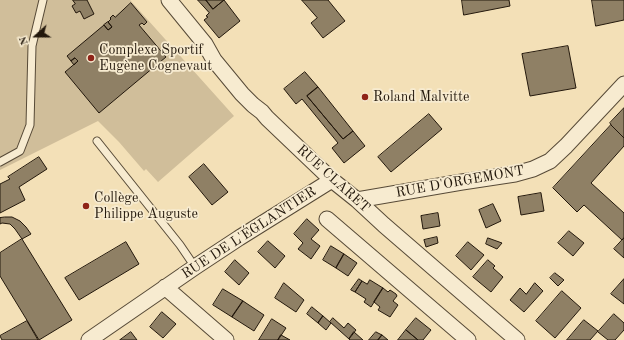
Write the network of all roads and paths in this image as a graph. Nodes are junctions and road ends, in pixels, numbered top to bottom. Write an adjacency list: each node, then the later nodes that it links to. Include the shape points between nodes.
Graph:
1 (43, 0): 5 (lane, via 32,46 30,125 20,151)
2 (169, 0): 6 (street, RUE CLARET, via 242,94)
3 (624, 84): 7 (street, RUE D'ORGEMONT, via 550,161 533,169)
4 (97, 141): 9 (lane)
5 (0, 162)
6 (332, 180): 7 (street, RUE CLARET); 9 (street, RUE DE L'ÉGLANTIER)
7 (357, 200): 14 (street, RUE CLARET)
8 (327, 219): 11 (street)
9 (195, 267): 10 (street, RUE DE L'ÉGLANTIER)
10 (165, 287): 12 (street, RUE DE L'ÉGLANTIER); 13 (street)
11 (465, 339)
12 (89, 340)
13 (226, 340)
14 (518, 340)

